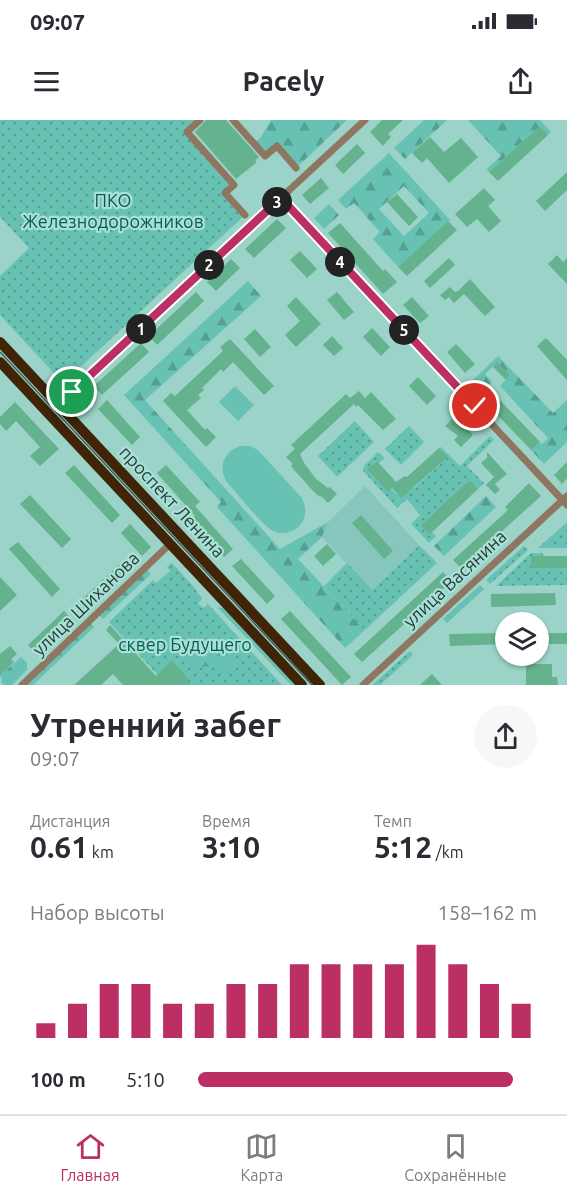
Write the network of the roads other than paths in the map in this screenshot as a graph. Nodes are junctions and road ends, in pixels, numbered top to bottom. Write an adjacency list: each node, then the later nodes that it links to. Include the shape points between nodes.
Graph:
1 (200, 120): 6 (street, via 187,132 234,185 225,193)
2 (233, 120): 4 (street, via 265,156 277,146)
3 (365, 120): 5 (street)
4 (296, 168)
5 (281, 198): 9 (street); 11 (street)
6 (245, 215)
7 (0, 342): 9 (highway, проспект Ленина)
8 (0, 362): 10 (highway, проспект Ленина)
9 (58, 404): 10 (highway); 13 (highway, проспект Ленина)
10 (48, 414): 12 (highway, проспект Ленина)
11 (566, 500): 18 (street, улица Васянина)
12 (170, 544): 14 (highway, проспект Ленина); 15 (street, улица Шиханова)
13 (260, 621): 14 (highway); 17 (highway, проспект Ленина)
14 (250, 630): 16 (highway, проспект Ленина)
15 (22, 685)
16 (302, 685)
17 (320, 685)
18 (363, 685)

